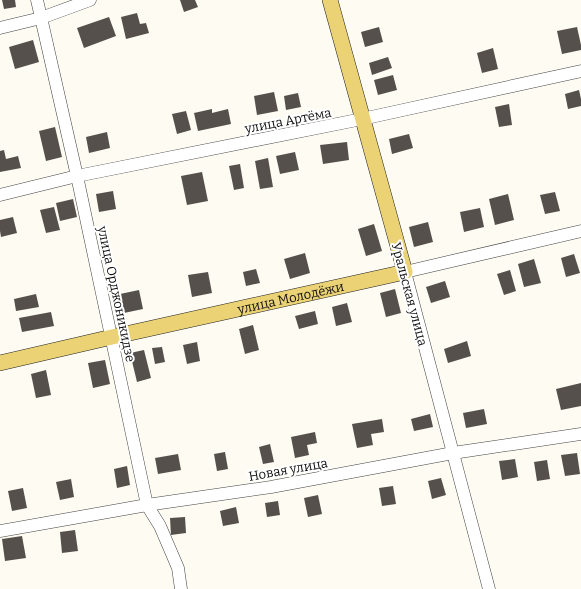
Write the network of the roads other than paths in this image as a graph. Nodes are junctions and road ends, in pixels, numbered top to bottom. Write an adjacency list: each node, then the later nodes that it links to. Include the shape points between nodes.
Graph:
1 (37, 0): 4 (street, улица Орджоникидзе)
2 (90, 0): 4 (street)
3 (330, 0): 7 (main road, Уральская улица)
4 (41, 18): 5 (street); 8 (street, улица Орджоникидзе)
5 (0, 28)
6 (581, 71): 7 (street, улица Артёма)
7 (362, 119): 8 (street, улица Артёма); 11 (main road, Уральская улица)
8 (77, 176): 9 (street, улица Артёма); 12 (street, улица Орджоникидзе)
9 (0, 195)
10 (581, 231): 11 (street, улица Молодёжи)
11 (405, 272): 12 (main road, улица Молодёжи); 15 (street, Уральская улица)
12 (112, 337): 13 (main road, улица Молодёжи); 16 (street, улица Орджоникидзе)
13 (0, 363)
14 (581, 434): 15 (street, Новая улица)
15 (453, 453): 16 (street, Новая улица, via 271,487); 19 (street, Уральская улица)
16 (146, 505): 17 (street, Новая улица); 18 (street, улица Орджоникидзе, via 160,526 178,568)
17 (0, 531)
18 (181, 589)
19 (489, 589)

